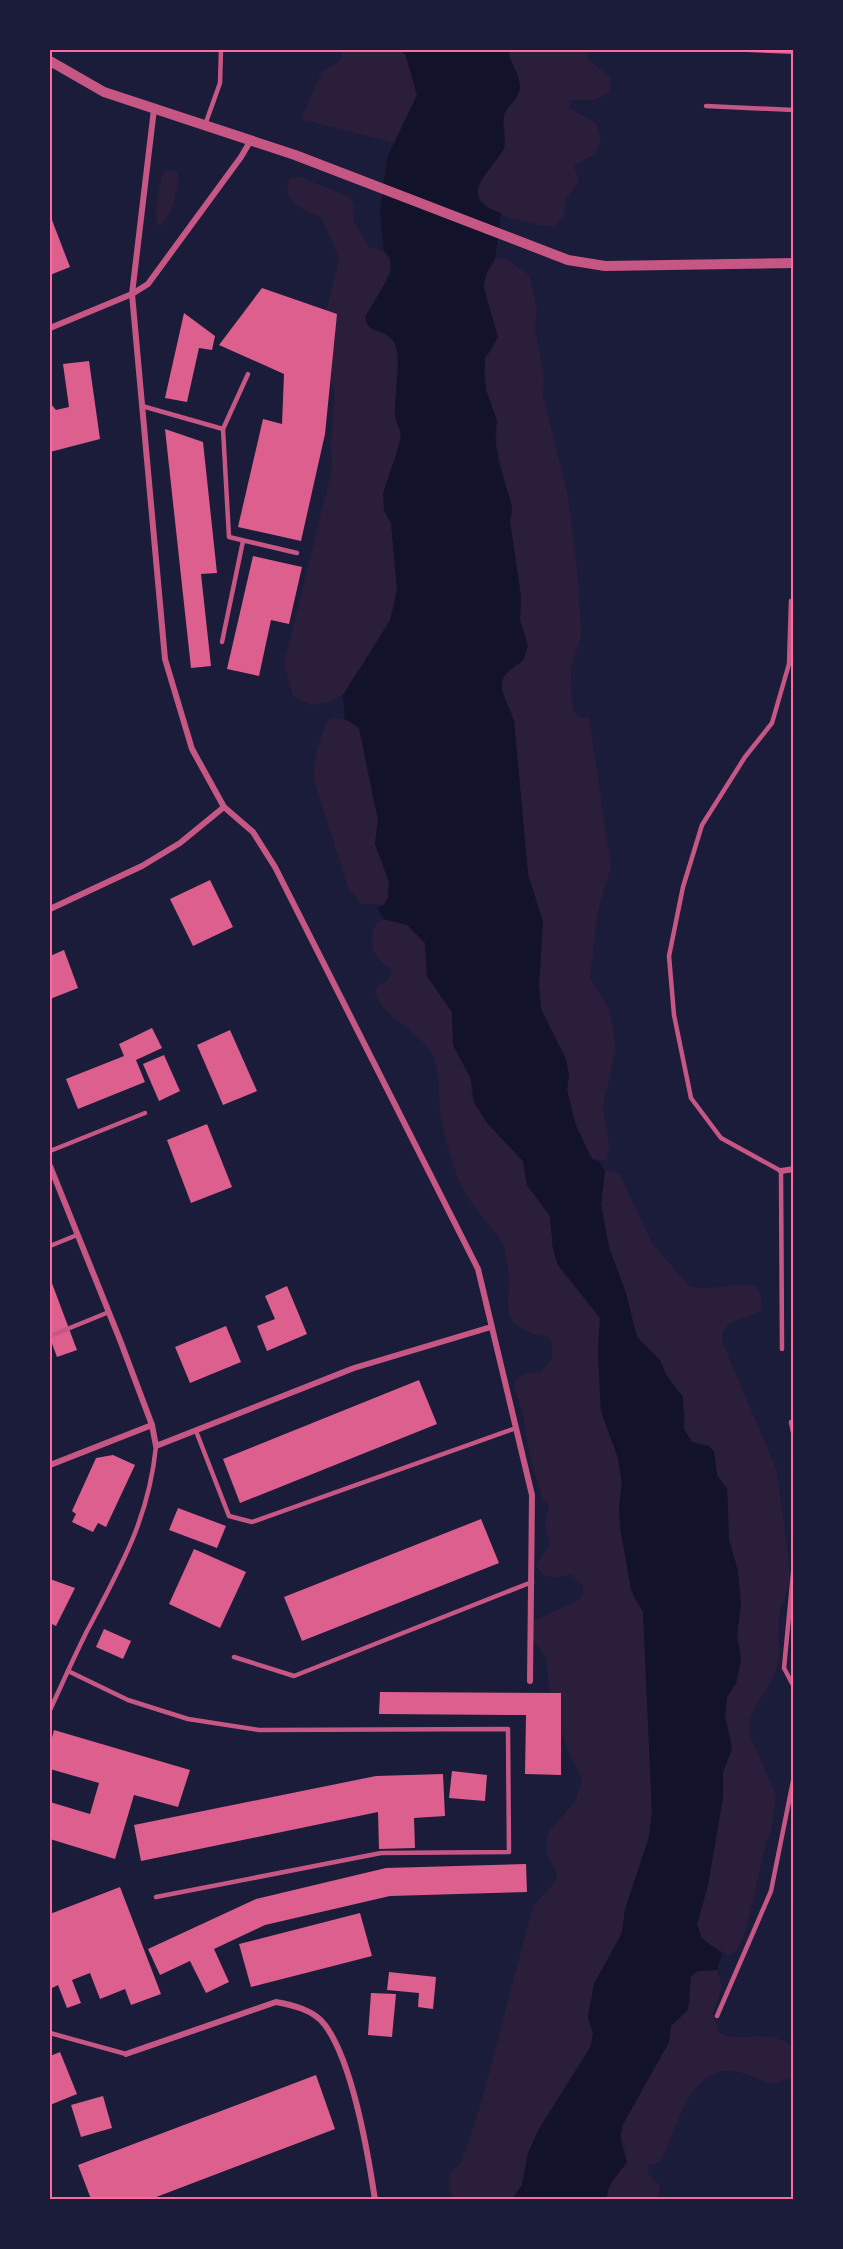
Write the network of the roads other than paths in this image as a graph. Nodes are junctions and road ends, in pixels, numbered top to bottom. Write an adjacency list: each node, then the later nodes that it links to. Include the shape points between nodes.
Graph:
1 (221, 50): 6 (lane, via 220,83)
2 (50, 62): 4 (street, via 104,92)
3 (706, 106): 5 (lane)
4 (154, 109): 6 (street); 9 (street)
5 (794, 110)
6 (205, 125): 7 (street)
7 (251, 139): 8 (street, via 568,260 605,266); 9 (street, via 148,284)
8 (794, 263)
9 (132, 294): 10 (street); 12 (street)
10 (50, 328)
11 (248, 374): 13 (lane)
12 (142, 406): 13 (lane); 18 (street, via 165,659 192,749)
13 (223, 429): 14 (lane, via 229,537)
14 (243, 541): 15 (lane); 17 (lane)
15 (297, 553)
16 (791, 601): 24 (lane, via 789,664 771,723 702,825 683,887 669,956 674,1015 690,1098 721,1138)
17 (222, 642)
18 (224, 807): 19 (street, via 180,843 142,866); 28 (street, via 253,832 294,901 478,1269)
19 (50, 909)
20 (145, 1113): 21 (lane)
21 (50, 1151)
22 (50, 1166): 25 (street)
23 (794, 1169): 24 (street)
24 (781, 1171): 30 (lane)
25 (77, 1234): 26 (lane); 27 (street)
26 (50, 1246)
27 (109, 1312): 29 (lane); 32 (street)
28 (491, 1327): 33 (street); 34 (street, via 354,1368)
29 (50, 1336)
30 (782, 1349)
31 (792, 1422): 35 (lane)
32 (152, 1425): 36 (street); 37 (street)
33 (516, 1428): 34 (lane, via 252,1521 229,1516); 39 (street, via 532,1495)
34 (196, 1431): 36 (street)
35 (794, 1437)
36 (156, 1446): 41 (lane, via 145,1512)
37 (50, 1465)
38 (794, 1563): 43 (lane, via 784,1668)
39 (533, 1581): 40 (lane, via 294,1676); 42 (street)
40 (234, 1657)
41 (68, 1671): 44 (lane); 46 (lane, via 128,1700 178,1716 259,1730 508,1729 509,1852 381,1853)
42 (530, 1681)
43 (794, 1687)
44 (50, 1710)
45 (794, 1776): 47 (lane, via 771,1891)
46 (156, 1897)
47 (717, 2016)
48 (50, 2033): 49 (lane)
49 (126, 2054): 50 (street, via 276,2002 298,2006 324,2024 340,2055 367,2143)
50 (375, 2199)

